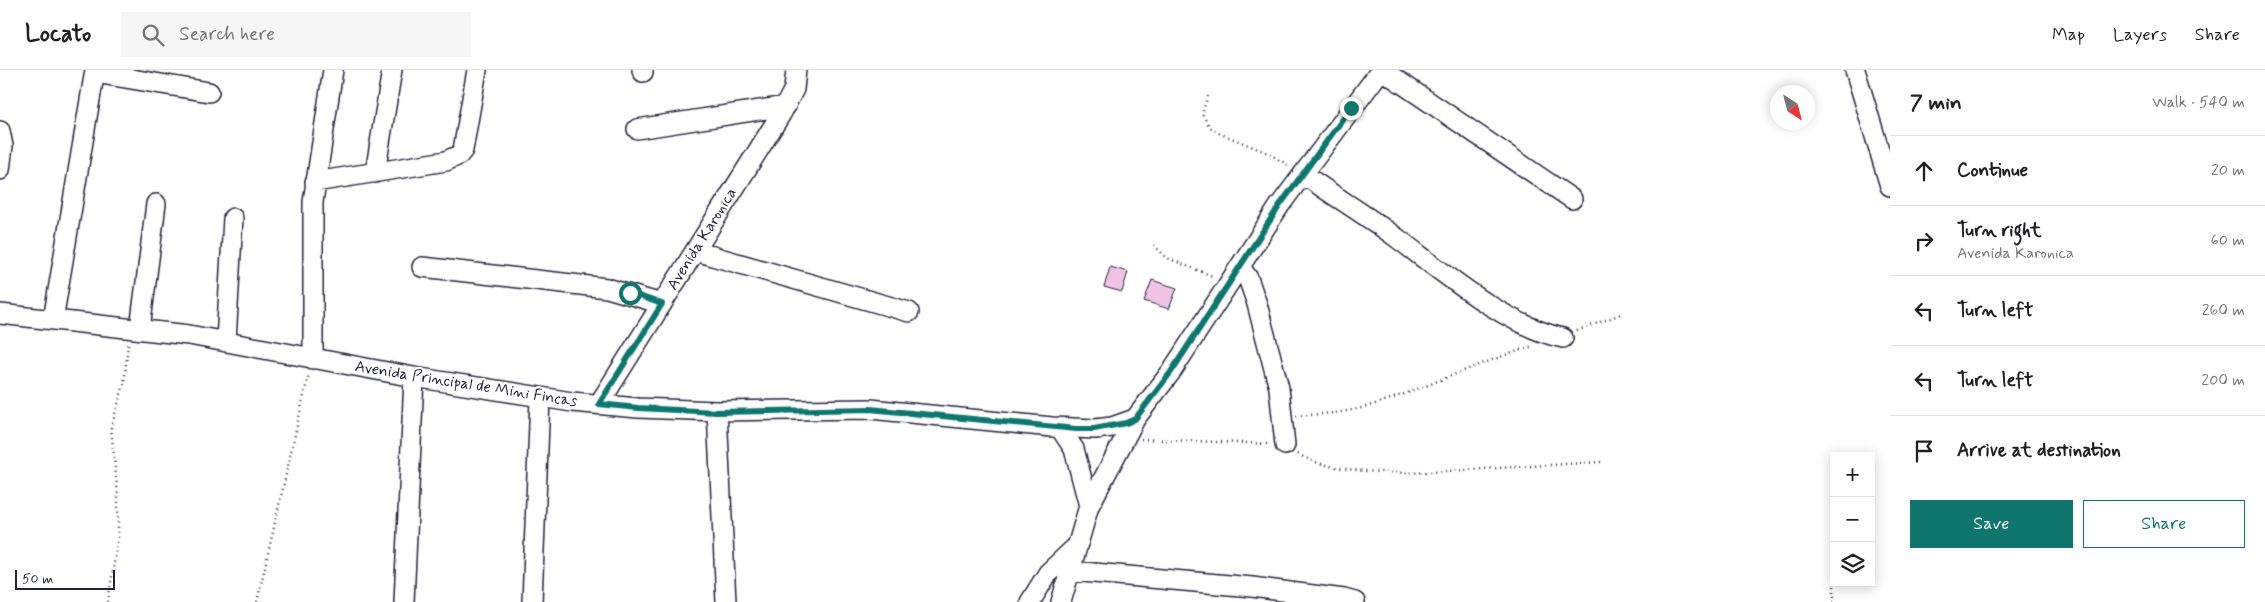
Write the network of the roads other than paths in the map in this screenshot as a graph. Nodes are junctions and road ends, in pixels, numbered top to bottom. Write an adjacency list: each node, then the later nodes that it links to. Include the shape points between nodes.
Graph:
1 (333, 70): 15 (street)
2 (392, 70): 13 (street)
3 (477, 70): 13 (street, via 465,144 459,155 446,161)
4 (796, 70): 9 (street, Avenida Karonica, via 794,89)
5 (1382, 70): 14 (street); 17 (street)
6 (1855, 70): 16 (street)
7 (95, 72): 8 (street); 26 (street)
8 (209, 92)
9 (786, 106): 10 (street); 20 (street, Avenida Karonica)
10 (637, 129)
11 (0, 131): 12 (street)
12 (0, 170)
13 (375, 173): 15 (street)
14 (1303, 174): 22 (street); 28 (street, via 1513,319 1533,330)
15 (315, 182): 30 (street)
16 (1890, 186)
17 (1572, 199)
18 (156, 204): 27 (street)
19 (232, 218): 29 (street)
20 (695, 251): 23 (street, Avenida Karonica); 24 (street)
21 (422, 267): 23 (street, via 608,288)
22 (1240, 267): 35 (street, via 1171,372); 37 (street, via 1248,278 1257,304 1279,388)
23 (662, 304): 33 (street, Avenida Karonica)
24 (909, 312)
25 (0, 314): 26 (street, Avenida Principal de Mini Fincas)
26 (53, 320): 27 (street, Avenida Principal de Mini Fincas)
27 (135, 329): 29 (street, Avenida Principal de Mini Fincas)
28 (1563, 338)
29 (226, 342): 30 (street, Avenida Principal de Mini Fincas)
30 (313, 359): 31 (street, Avenida Principal de Mini Fincas)
31 (414, 377): 32 (street, Avenida Principal de Mini Fincas); 41 (street)
32 (540, 398): 33 (street, Avenida Principal de Mini Fincas); 42 (street)
33 (599, 404): 34 (street, Avenida Principal de Mini Fincas)
34 (717, 412): 36 (street, Avenida Principal de Mini Fincas, via 870,409); 43 (street)
35 (1135, 419): 36 (street, Avenida Principal de Mini Fincas, via 1112,427); 38 (street)
36 (1060, 428): 38 (street, via 1074,449)
37 (1285, 445)
38 (1089, 506): 39 (street)
39 (1079, 544): 40 (street); 44 (street, via 1048,573)
40 (1071, 571): 45 (street); 46 (street, via 1252,587)
41 (404, 602)
42 (532, 602)
43 (726, 602)
44 (1030, 602)
45 (1061, 602)
46 (1355, 602)

